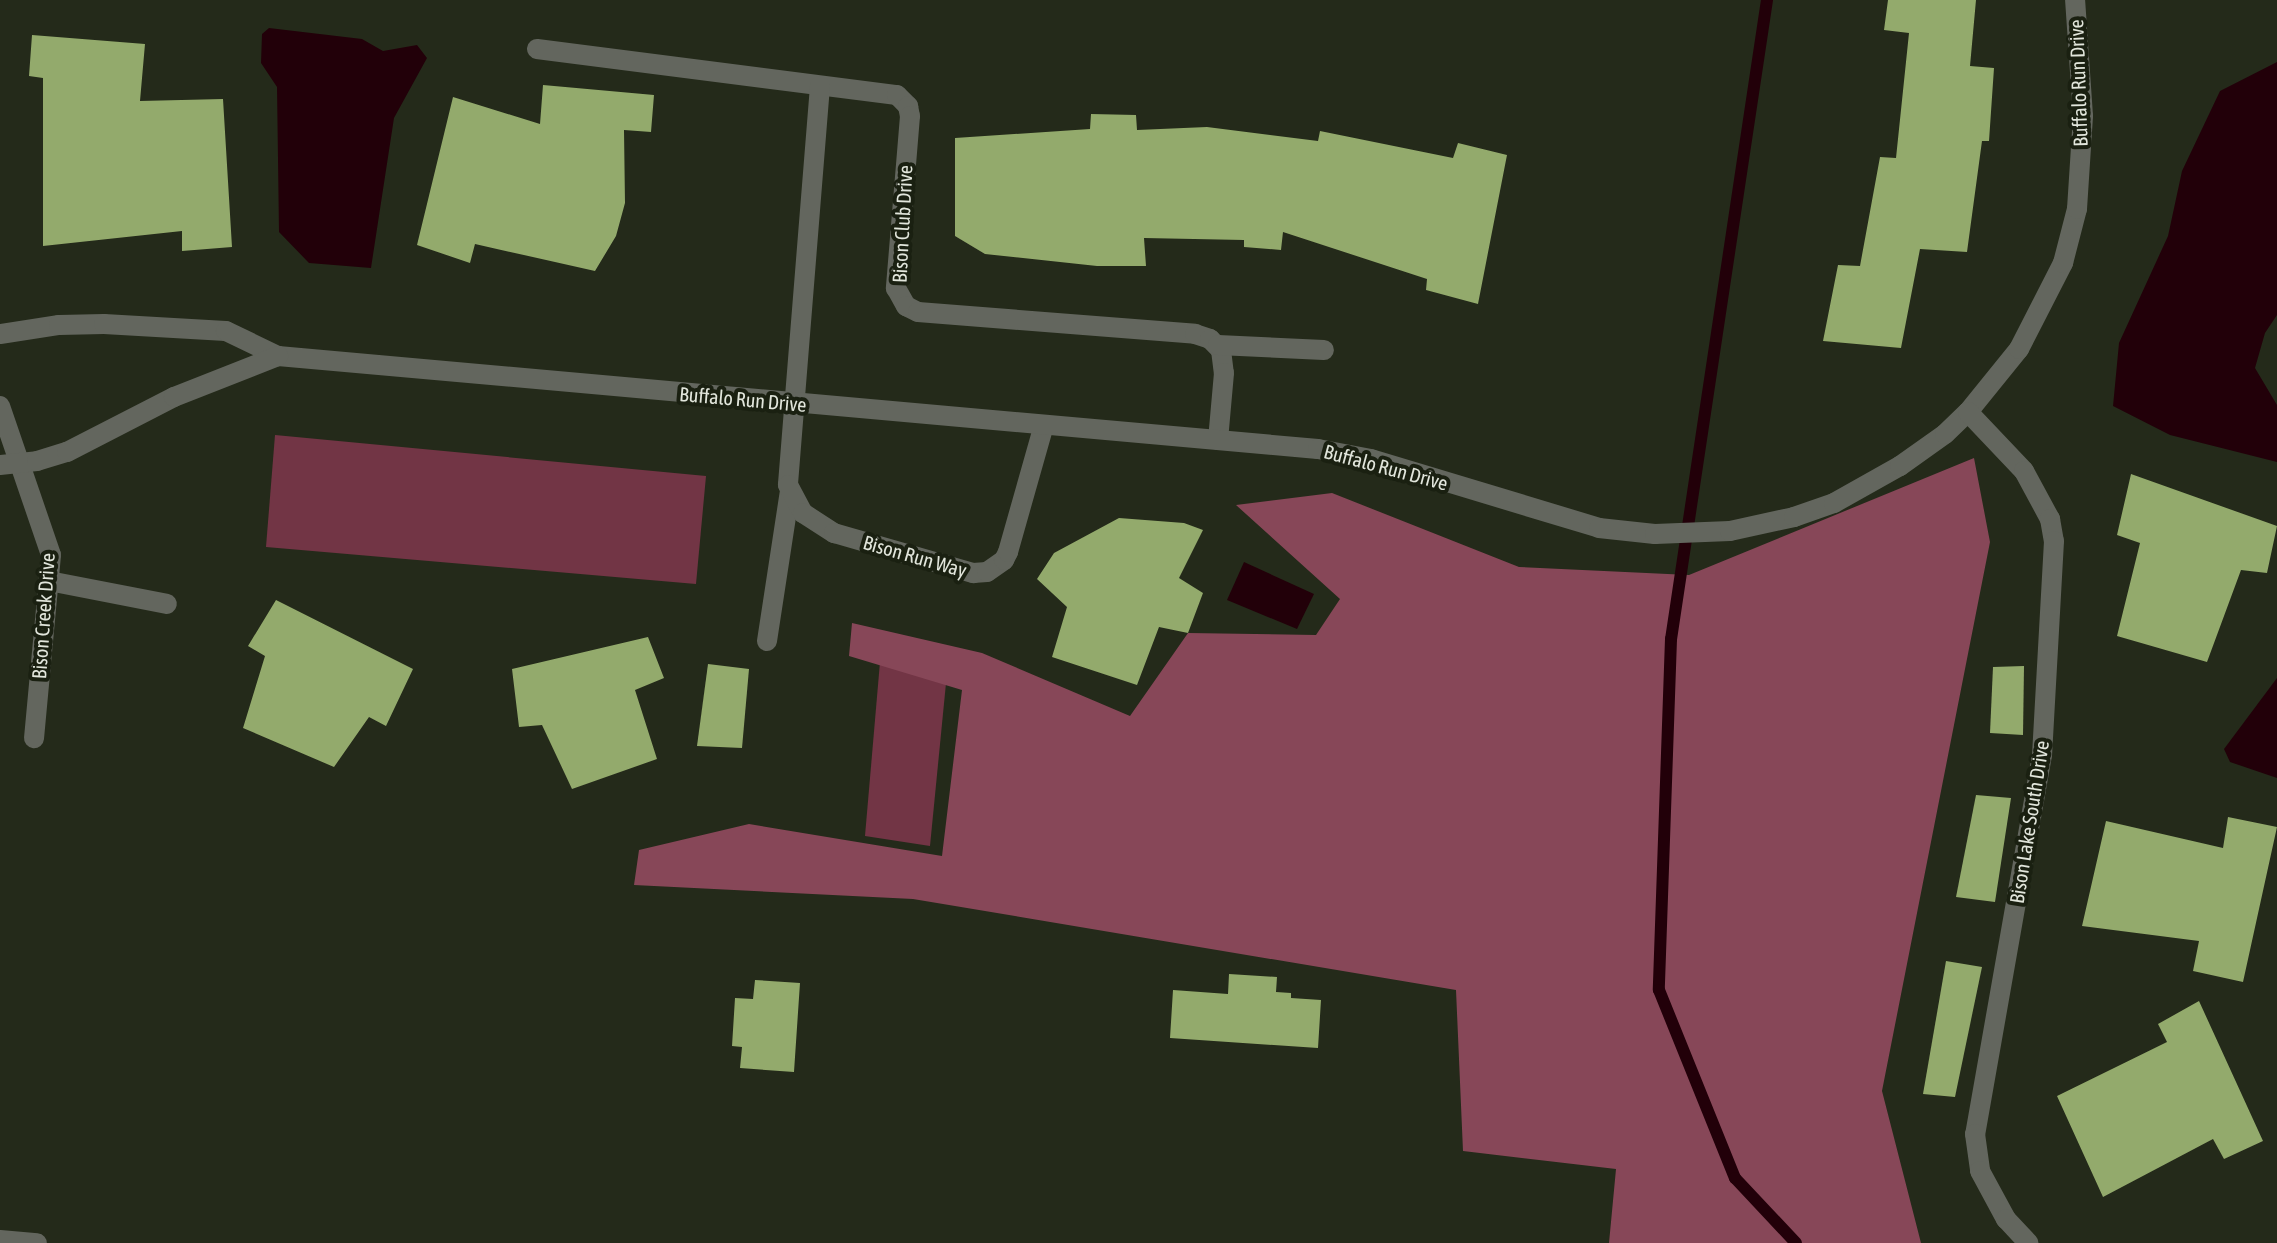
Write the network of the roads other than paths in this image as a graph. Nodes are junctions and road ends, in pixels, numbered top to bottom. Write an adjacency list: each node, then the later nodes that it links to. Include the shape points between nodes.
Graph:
1 (2075, 0): 10 (street, Buffalo Run Drive, via 2083,116 2077,209 2063,263 2019,349)
2 (537, 49): 3 (street, Bison Club Drive)
3 (820, 86): 5 (street, Bison Club Drive, via 891,93 908,106 896,288 906,306 918,312 1195,334); 8 (street)
4 (0, 334): 7 (street, Buffalo Run Drive, via 74,324 226,331)
5 (1218, 345): 6 (street); 12 (street, via 1224,373)
6 (1324, 350)
7 (278, 356): 8 (street, Buffalo Run Drive); 13 (street, Buffalo Run Drive, via 174,397 67,452)
8 (793, 404): 11 (street, Buffalo Run Drive); 15 (street)
9 (0, 406): 13 (street, Bison Creek Drive)
10 (1968, 412): 12 (street, Buffalo Run Drive, via 1900,466 1834,503 1757,526 1691,534 1599,528 1350,454); 22 (street, Bison Lake South Drive, via 2024,471 2050,519 2054,541 2042,755 1975,1134 1980,1171 2006,1219)
11 (1044, 425): 12 (street, Buffalo Run Drive); 15 (street, Bison Run Way, via 1008,552 987,572 973,573 834,533 803,513)
12 (1218, 440)
13 (21, 463): 14 (street, Buffalo Run Drive); 16 (street, Bison Creek Drive, via 51,555)
14 (0, 465)
15 (790, 490): 18 (street)
16 (49, 581): 17 (street); 19 (street, Bison Creek Drive)
17 (167, 604)
18 (767, 641)
19 (34, 738)
20 (0, 1240): 21 (street)
21 (37, 1243)
22 (2028, 1243)

